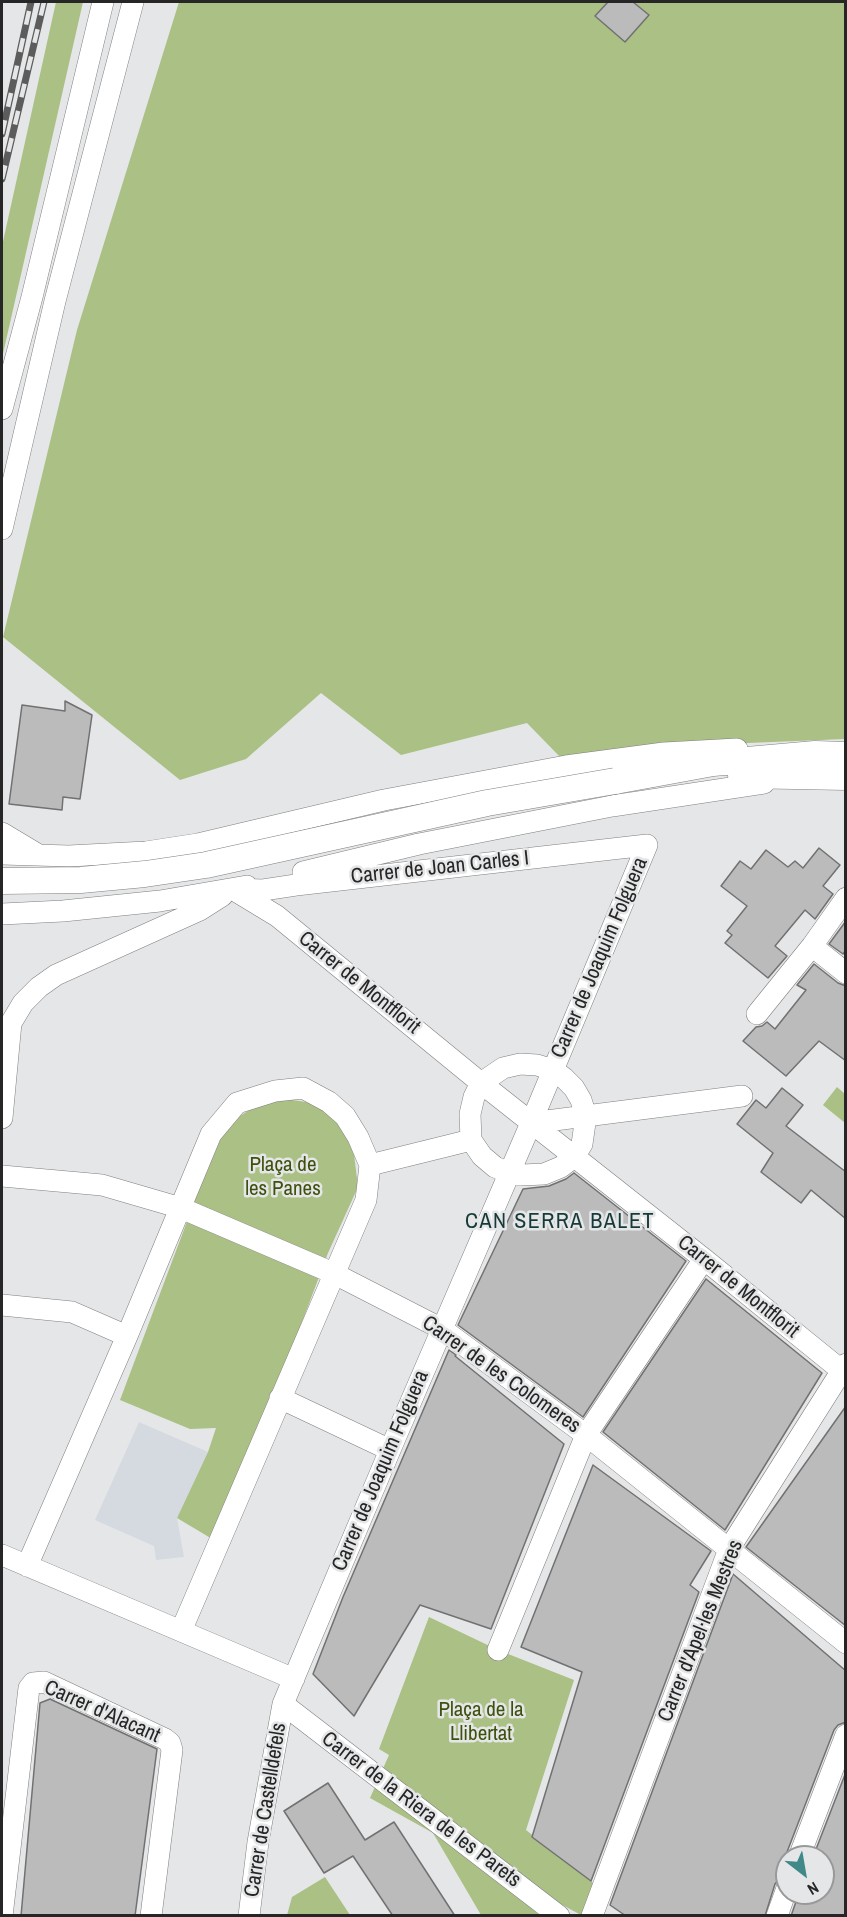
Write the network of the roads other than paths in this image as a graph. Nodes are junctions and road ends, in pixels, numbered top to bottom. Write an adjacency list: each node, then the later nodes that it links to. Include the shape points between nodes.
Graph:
1 (103, 2): 3 (street)
2 (133, 2): 4 (street, via 55,301)
3 (2, 409)
4 (2, 529)
5 (846, 755): 6 (main road)
6 (815, 765): 7 (main road); 10 (street, via 741,749 664,753 405,795 198,844); 13 (main road, bridge, via 615,781 487,803 206,865 145,874); 14 (street, via 419,844)
7 (846, 777)
8 (2, 833): 12 (street)
9 (646, 845): 14 (street, Carrer de Joan Carles I, via 263,890); 24 (street, Carrer de Joaquim Folguera)
10 (146, 852): 12 (street); 16 (street, via 154,860)
11 (2, 854): 12 (street)
12 (38, 855)
13 (2, 881)
14 (233, 890): 16 (street); 20 (street); 25 (street, Carrer de Montflorit, via 277,916)
15 (846, 898): 21 (street)
16 (160, 901): 17 (street); 20 (street, via 160,916)
17 (27, 913): 18 (street); 19 (street)
18 (2, 914)
19 (2, 930)
20 (146, 934): 28 (street, via 56,975 23,1003 11,1023)
21 (812, 946): 22 (street); 23 (street)
22 (846, 973)
23 (757, 1014)
24 (553, 1070): 25 (street, via 537,1065 503,1068); 27 (street, via 574,1088); 29 (street, Carrer de Joaquim Folguera)
25 (481, 1083): 29 (street, Carrer de Montflorit); 30 (street, via 470,1114)
26 (742, 1096): 27 (street)
27 (586, 1116): 29 (street); 31 (street, via 582,1143)
28 (2, 1118)
29 (531, 1123): 31 (street, Carrer de Montflorit); 33 (street, Carrer de Joaquim Folguera)
30 (471, 1140): 32 (street); 33 (street, via 482,1156)
31 (574, 1157): 33 (street, via 544,1174); 36 (street, Carrer de Montflorit)
32 (370, 1165): 35 (street, via 345,1116 329,1102 303,1088 275,1090 237,1103 211,1134); 37 (street, via 366,1200)
33 (509, 1173): 39 (street, Carrer de Joaquim Folguera)
34 (2, 1176): 35 (street, Carrer de les Colomeres, via 102,1185)
35 (181, 1208): 37 (street, Carrer de les Colomeres); 40 (street)
36 (704, 1259): 41 (street, Carrer de Montflorit); 43 (street)
37 (333, 1273): 39 (street, Carrer de les Colomeres); 42 (street)
38 (2, 1305): 40 (street, via 72,1312)
39 (442, 1329): 43 (street, Carrer de les Colomeres); 44 (street, Carrer de Joaquim Folguera)
40 (127, 1336): 47 (street)
41 (844, 1370): 45 (street, Carrer d'Apel·les Mestres)
42 (280, 1398): 44 (street); 48 (street)
43 (586, 1435): 45 (street, Carrer de les Colomeres); 50 (street)
44 (390, 1449): 51 (street, Carrer de Joaquim Folguera)
45 (729, 1549): 49 (street, Carrer de les Colomeres); 59 (street, Carrer d'Apel·les Mestres)
46 (2, 1555): 47 (street)
47 (27, 1566): 48 (street)
48 (181, 1631): 51 (street)
49 (846, 1643)
50 (498, 1650)
51 (294, 1679): 52 (street, Carrer de Joaquim Folguera)
52 (283, 1704): 57 (street, Carrer de Castelldefels); 58 (street, Carrer de la Riera de les Parets)
53 (846, 1735): 54 (street)
54 (804, 1845)
55 (2, 1916): 56 (street, Carrer d'Alacant, via 29,1688 33,1683 44,1682 170,1743)
56 (151, 1916)
57 (249, 1916)
58 (559, 1916)
59 (592, 1916)

